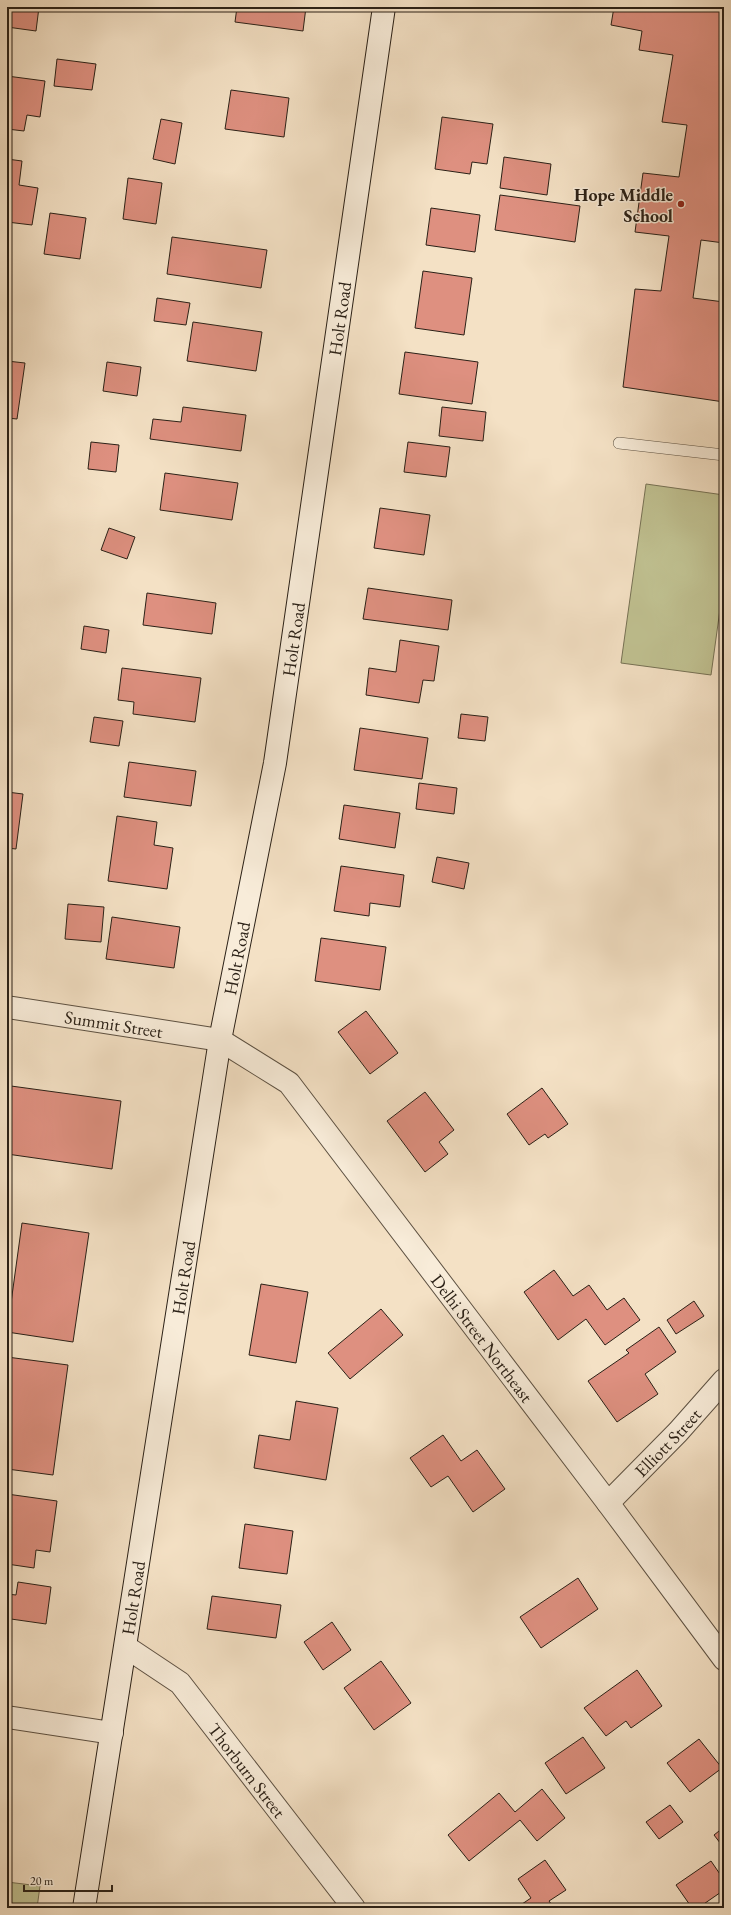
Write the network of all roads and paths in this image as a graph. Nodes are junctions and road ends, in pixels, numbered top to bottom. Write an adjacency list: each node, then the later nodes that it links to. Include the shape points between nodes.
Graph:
1 (384, 7): 5 (main road, Holt Road, via 275,763)
2 (618, 443): 3 (lane)
3 (724, 455)
4 (7, 1007): 5 (main road, Summit Street)
5 (220, 1040): 7 (main road, Delhi Street Northeast, via 289,1084); 8 (main road, Holt Road)
6 (724, 1380): 7 (main road, Elliott Street, via 678,1432)
7 (608, 1502): 9 (main road, Delhi Street Northeast)
8 (126, 1647): 11 (main road, Holt Road); 13 (main road, Thorburn Street, via 180,1683)
9 (724, 1659)
10 (7, 1717): 11 (main road)
11 (112, 1733): 12 (main road, Holt Road)
12 (84, 1908)
13 (354, 1908)

